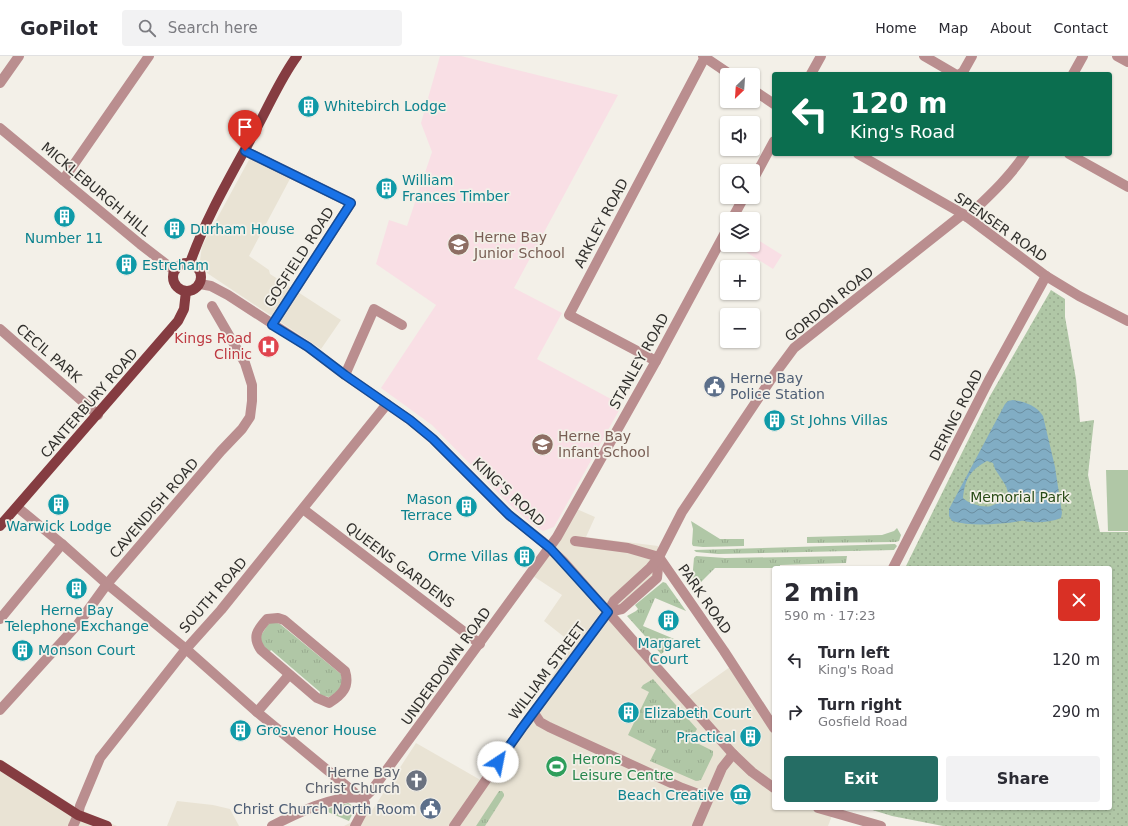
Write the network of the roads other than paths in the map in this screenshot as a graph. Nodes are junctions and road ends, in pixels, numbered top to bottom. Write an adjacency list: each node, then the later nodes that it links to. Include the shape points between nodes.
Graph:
1 (19, 56): 16 (street)
2 (149, 56): 26 (street)
3 (297, 56): 21 (main road)
4 (821, 56): 12 (street)
5 (924, 56): 13 (street)
6 (972, 56): 14 (street)
7 (1083, 56): 15 (street)
8 (1117, 56): 10 (street)
9 (704, 57): 11 (street); 40 (street, ARKLEY ROAD, via 569,315)
10 (1128, 62)
11 (720, 68)
12 (812, 72)
13 (952, 72)
14 (963, 72)
15 (1074, 72)
16 (0, 83)
17 (760, 95): 18 (street)
18 (772, 103)
19 (0, 128): 26 (street, MICKLEBURGH HILL)
20 (772, 145): 25 (street)
21 (245, 151): 30 (main road, via 198,240); 37 (street, GOSFIELD ROAD, via 351,203)
22 (861, 156): 28 (street, SPENSER ROAD)
23 (1024, 156): 28 (street, GORDON ROAD, via 1015,170 994,192)
24 (1073, 156): 27 (street)
25 (760, 167)
26 (63, 180): 31 (street, MICKLEBURGH HILL)
27 (1128, 187)
28 (965, 216): 32 (street, SPENSER ROAD); 50 (street, GORDON ROAD, via 794,348 682,512)
29 (720, 242): 40 (street, STANLEY ROAD)
30 (190, 263): 31 (main road, via 183,264); 33 (main road, via 199,270)
31 (175, 271): 34 (main road, via 176,286)
32 (1046, 276): 36 (street, SPENSER ROAD); 51 (street, DERING ROAD, via 989,380)
33 (200, 284): 34 (main road); 37 (street, KING'S ROAD, via 211,286 228,295)
34 (186, 291): 43 (main road, CANTERBURY ROAD, via 184,309 178,321)
35 (212, 306): 52 (street, CAVENDISH ROAD, via 245,362 252,385 250,417)
36 (1128, 321)
37 (272, 325): 41 (street, KING'S ROAD, via 308,347)
38 (402, 325): 41 (street, via 374,309)
39 (0, 329): 43 (street, CECIL PARK)
40 (656, 361): 49 (street, STANLEY ROAD)
41 (345, 375): 42 (street, KING'S ROAD)
42 (387, 404): 45 (street, SOUTH ROAD); 49 (street, KING'S ROAD, via 433,439 509,515)
43 (98, 415): 44 (main road, CANTERBURY ROAD)
44 (17, 507): 46 (main road, CANTERBURY ROAD); 48 (street)
45 (303, 509): 55 (street, QUEENS GARDENS); 56 (street, SOUTH ROAD, via 222,610)
46 (0, 526)
47 (575, 542): 50 (street, via 628,548)
48 (62, 544): 52 (street); 54 (street)
49 (550, 548): 53 (street, KING'S ROAD); 55 (street, UNDERDOWN ROAD)
50 (659, 557): 53 (street, GORDON ROAD, via 657,578 622,609); 61 (street, PARK ROAD)
51 (894, 566)
52 (107, 584): 56 (street); 58 (street, CAVENDISH ROAD, via 78,624)
53 (608, 612): 60 (street, WILLIAM STREET); 62 (street, KING'S ROAD)
54 (0, 619)
55 (480, 644): 65 (street, UNDERDOWN ROAD, via 372,790)
56 (186, 649): 59 (street); 68 (street, SOUTH ROAD, via 100,758)
57 (289, 675): 57 (street, via 318,698 329,703 345,689 347,680 345,671 284,620 267,619 258,631 256,644); 59 (street)
58 (0, 710)
59 (257, 712): 65 (street)
60 (534, 713): 66 (street, via 540,722 549,727); 73 (street, WILLIAM STREET)
61 (772, 725)
62 (733, 754): 64 (street, KING'S ROAD); 66 (street, via 722,768)
63 (0, 765): 68 (main road)
64 (772, 787)
65 (361, 798): 71 (street, via 348,797 314,807); 72 (street, via 365,803)
66 (709, 798): 74 (street)
67 (825, 810): 75 (street)
68 (78, 815): 69 (street, SOUTH ROAD); 70 (main road)
69 (73, 826)
70 (106, 826)
71 (272, 826)
72 (355, 826)
73 (454, 826)
74 (697, 826)
75 (881, 826)

